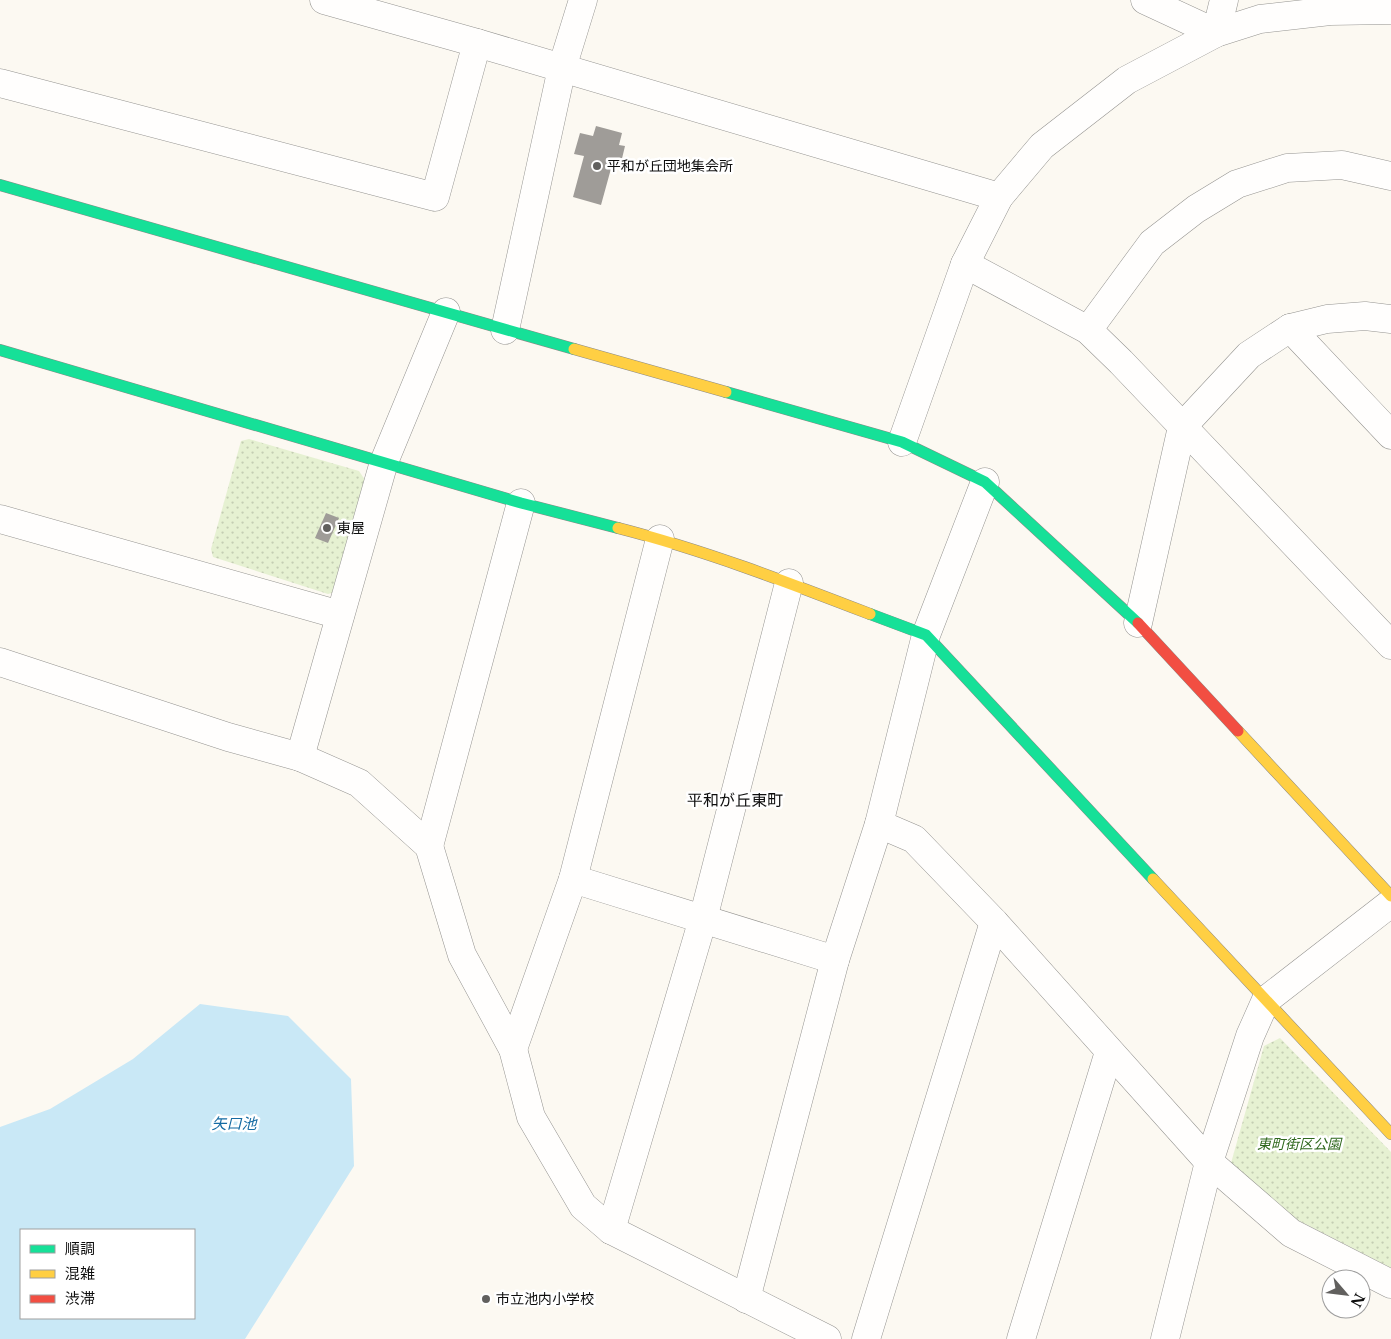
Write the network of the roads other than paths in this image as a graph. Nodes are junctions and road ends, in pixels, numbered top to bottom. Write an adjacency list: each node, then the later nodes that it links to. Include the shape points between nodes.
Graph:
1 (324, 0): 7 (street)
2 (583, 0): 8 (street)
3 (1145, 0): 6 (street)
4 (1224, 0): 6 (street)
5 (1391, 10): 6 (street, via 1330,11 1260,19)
6 (1216, 33): 12 (street, via 1127,80 1042,146)
7 (477, 43): 8 (street); 9 (street, via 435,197)
8 (562, 68): 12 (street); 17 (street)
9 (0, 84)
10 (1391, 176): 18 (street, via 1342,166 1287,168 1237,184 1196,209 1152,243)
11 (0, 185): 14 (street)
12 (999, 197): 13 (street)
13 (964, 264): 18 (street); 22 (street)
14 (446, 312): 17 (street); 23 (street)
15 (1391, 318): 16 (street, via 1365,316)
16 (1290, 328): 20 (street, via 1248,355); 21 (street)
17 (505, 330): 22 (street)
18 (1088, 330): 20 (street)
19 (0, 350): 23 (street)
20 (1182, 427): 30 (street); 32 (street)
21 (1391, 435)
22 (902, 442): 24 (street)
23 (384, 462): 25 (street); 29 (street)
24 (985, 482): 30 (street); 31 (street)
25 (521, 503): 27 (street); 36 (street)
26 (0, 519): 29 (street)
27 (660, 539): 28 (street); 37 (street)
28 (789, 583): 31 (street); 40 (street)
29 (340, 615): 34 (street)
30 (1138, 624): 38 (street)
31 (926, 635): 35 (street); 43 (street)
32 (1391, 645)
33 (0, 662): 34 (street, via 228,737)
34 (300, 757): 36 (street, via 359,783)
35 (880, 824): 41 (street, via 914,839); 42 (street)
36 (429, 846): 44 (street, via 462,955)
37 (573, 879): 40 (street); 44 (street)
38 (1391, 896)
39 (1391, 903): 43 (street)
40 (703, 920): 42 (street); 48 (street)
41 (994, 922): 45 (street); 52 (street)
42 (835, 960): 50 (street)
43 (1266, 1000): 46 (street); 47 (street, via 1250,1036)
44 (513, 1049): 48 (street, via 531,1117 583,1206)
45 (1109, 1052): 47 (street); 53 (street)
46 (1391, 1134)
47 (1209, 1162): 49 (street, via 1291,1233); 54 (street)
48 (611, 1230): 50 (street)
49 (1391, 1284)
50 (746, 1299): 51 (street)
51 (827, 1339)
52 (866, 1339)
53 (1021, 1339)
54 (1165, 1339)

